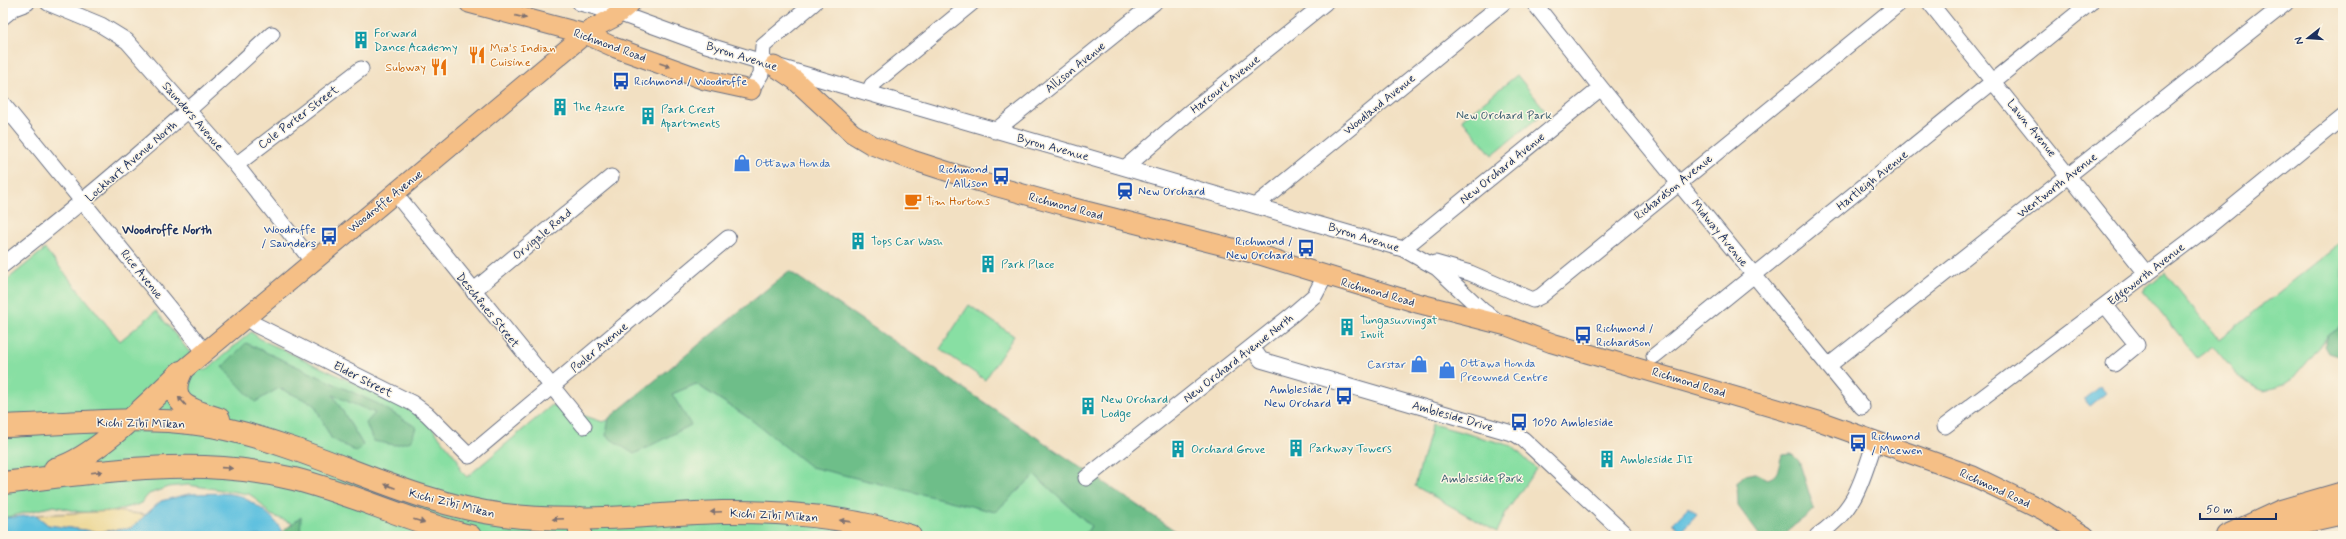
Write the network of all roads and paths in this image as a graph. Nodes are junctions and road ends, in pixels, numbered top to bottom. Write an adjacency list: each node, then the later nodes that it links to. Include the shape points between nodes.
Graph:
1 (27, 3): 16 (street, via 14,8)
2 (48, 3): 26 (street, Saunders Avenue, via 102,26 127,41)
3 (469, 3): 17 (main road, Richmond Road, one-way to 17)
4 (580, 3): 15 (street, Byron Avenue)
5 (814, 3): 19 (street, via 763,46)
6 (1154, 3): 28 (street, Allison Avenue)
7 (1325, 3): 30 (street, Harcourt Avenue)
8 (1503, 3): 36 (street, Woodland Avenue)
9 (1534, 3): 22 (street, Midway Avenue)
10 (1900, 3): 33 (street, Richardson Avenue)
11 (1930, 3): 21 (street, Lawn Avenue)
12 (2090, 3): 21 (street, Hartleigh Avenue)
13 (2286, 3): 31 (street, Wentworth Avenue)
14 (970, 4): 24 (street, via 872,85)
15 (616, 10): 17 (main road, Woodroffe Avenue); 19 (street, Byron Avenue, via 703,44)
16 (3, 17)
17 (588, 32): 23 (main road, Richmond Road, one-way to 23, via 616,48 705,80); 34 (main road, Woodroffe Avenue)
18 (272, 34): 26 (street, Lockhart Avenue North)
19 (768, 64): 23 (street); 24 (street, Byron Avenue); 44 (main road, Richmond Road, via 795,80 852,133 872,145 980,182 1260,255)
20 (361, 69): 29 (street, Cole Porter Street)
21 (1994, 81): 31 (street, Lawn Avenue); 43 (street, Hartleigh Avenue)
22 (1601, 88): 33 (street, Midway Avenue); 38 (street, New Orchard Avenue)
23 (751, 90)
24 (868, 93): 28 (street, Byron Avenue)
25 (3, 104): 35 (street, Rice Avenue)
26 (188, 112): 29 (street, Saunders Avenue); 35 (street, Lockhart Avenue North)
27 (2343, 117): 42 (street, Edgeworth Avenue, via 2214,222)
28 (995, 131): 30 (street, Byron Avenue)
29 (236, 165): 40 (street, Saunders Avenue)
30 (1126, 167): 36 (street, Byron Avenue)
31 (2070, 175): 42 (street, Lawn Avenue); 53 (street, Wentworth Avenue)
32 (611, 177): 45 (street, Orvigale Road)
33 (1678, 182): 39 (street, Richardson Avenue, via 1546,292 1533,300 1470,273); 43 (street, Midway Avenue)
34 (395, 193): 40 (main road, Woodroffe Avenue); 45 (street, Deschênes Street)
35 (83, 202): 41 (street, Lockhart Avenue North); 50 (street, Rice Avenue)
36 (1256, 205): 38 (street, Byron Avenue)
37 (728, 238): 55 (street, Pooler Avenue)
38 (1403, 249): 39 (street, Byron Avenue)
39 (1426, 260): 48 (street, Byron Avenue, via 1484,311)
40 (312, 261): 47 (main road, Woodroffe Avenue)
41 (3, 265)
42 (2146, 273): 46 (street, Edgeworth Avenue)
43 (1754, 275): 51 (street, Hartleigh Avenue); 53 (street, Midway Avenue)
44 (1325, 276): 48 (main road, Richmond Road); 49 (street, New Orchard Avenue North, via 1315,295)
45 (474, 291): 55 (street, Deschênes Street)
46 (2105, 305): 52 (street, via 2137,345); 61 (street, Edgeworth Avenue)
47 (245, 317): 50 (main road, Woodroffe Avenue); 64 (street, Elder Street, via 256,325 412,403)
48 (1506, 326): 62 (main road, Richmond Road, via 1552,343 1822,422)
49 (1252, 347): 65 (street, New Orchard Avenue North); 72 (street, Ambleside Drive, via 1261,360 1515,434 1540,454)
50 (204, 352): 54 (main road, Woodroffe Avenue)
51 (1654, 356)
52 (2114, 364)
53 (1828, 366): 56 (street, Midway Avenue)
54 (181, 372): 57 (highway, via 122,406); 58 (highway); 63 (highway, one-way to 54, via 188,407 179,400 175,391)
55 (551, 388): 60 (street, Deschênes Street); 64 (street, Pooler Avenue)
56 (1862, 407)
57 (3, 419)
58 (128, 421): 59 (highway, Kichi Zībī Mīkan); 63 (highway, Kichi Zībī Mīkan, via 218,427); 66 (highway, via 75,462)
59 (3, 426)
60 (584, 426)
61 (1945, 426)
62 (1875, 441): 73 (street, via 1852,503 1838,520); 74 (main road, Richmond Road, via 1973,476 2043,510)
63 (281, 444): 69 (highway, Kichi Zībī Mīkan, one-way to 63, via 452,505 402,490)
64 (470, 456)
65 (1086, 478)
66 (3, 482): 70 (highway, Kichi Zībī Mīkan, one-way to 70, via 145,466 233,468 311,484)
67 (2343, 493): 75 (highway, via 2271,515)
68 (2343, 513): 76 (highway)
69 (587, 527): 71 (highway, Kichi Zībī Mīkan, one-way to 69, via 860,523 781,513 723,512)
70 (470, 536)
71 (910, 536)
72 (1627, 536)
73 (1817, 536)
74 (2085, 536)
75 (2227, 536)
76 (2263, 536)

